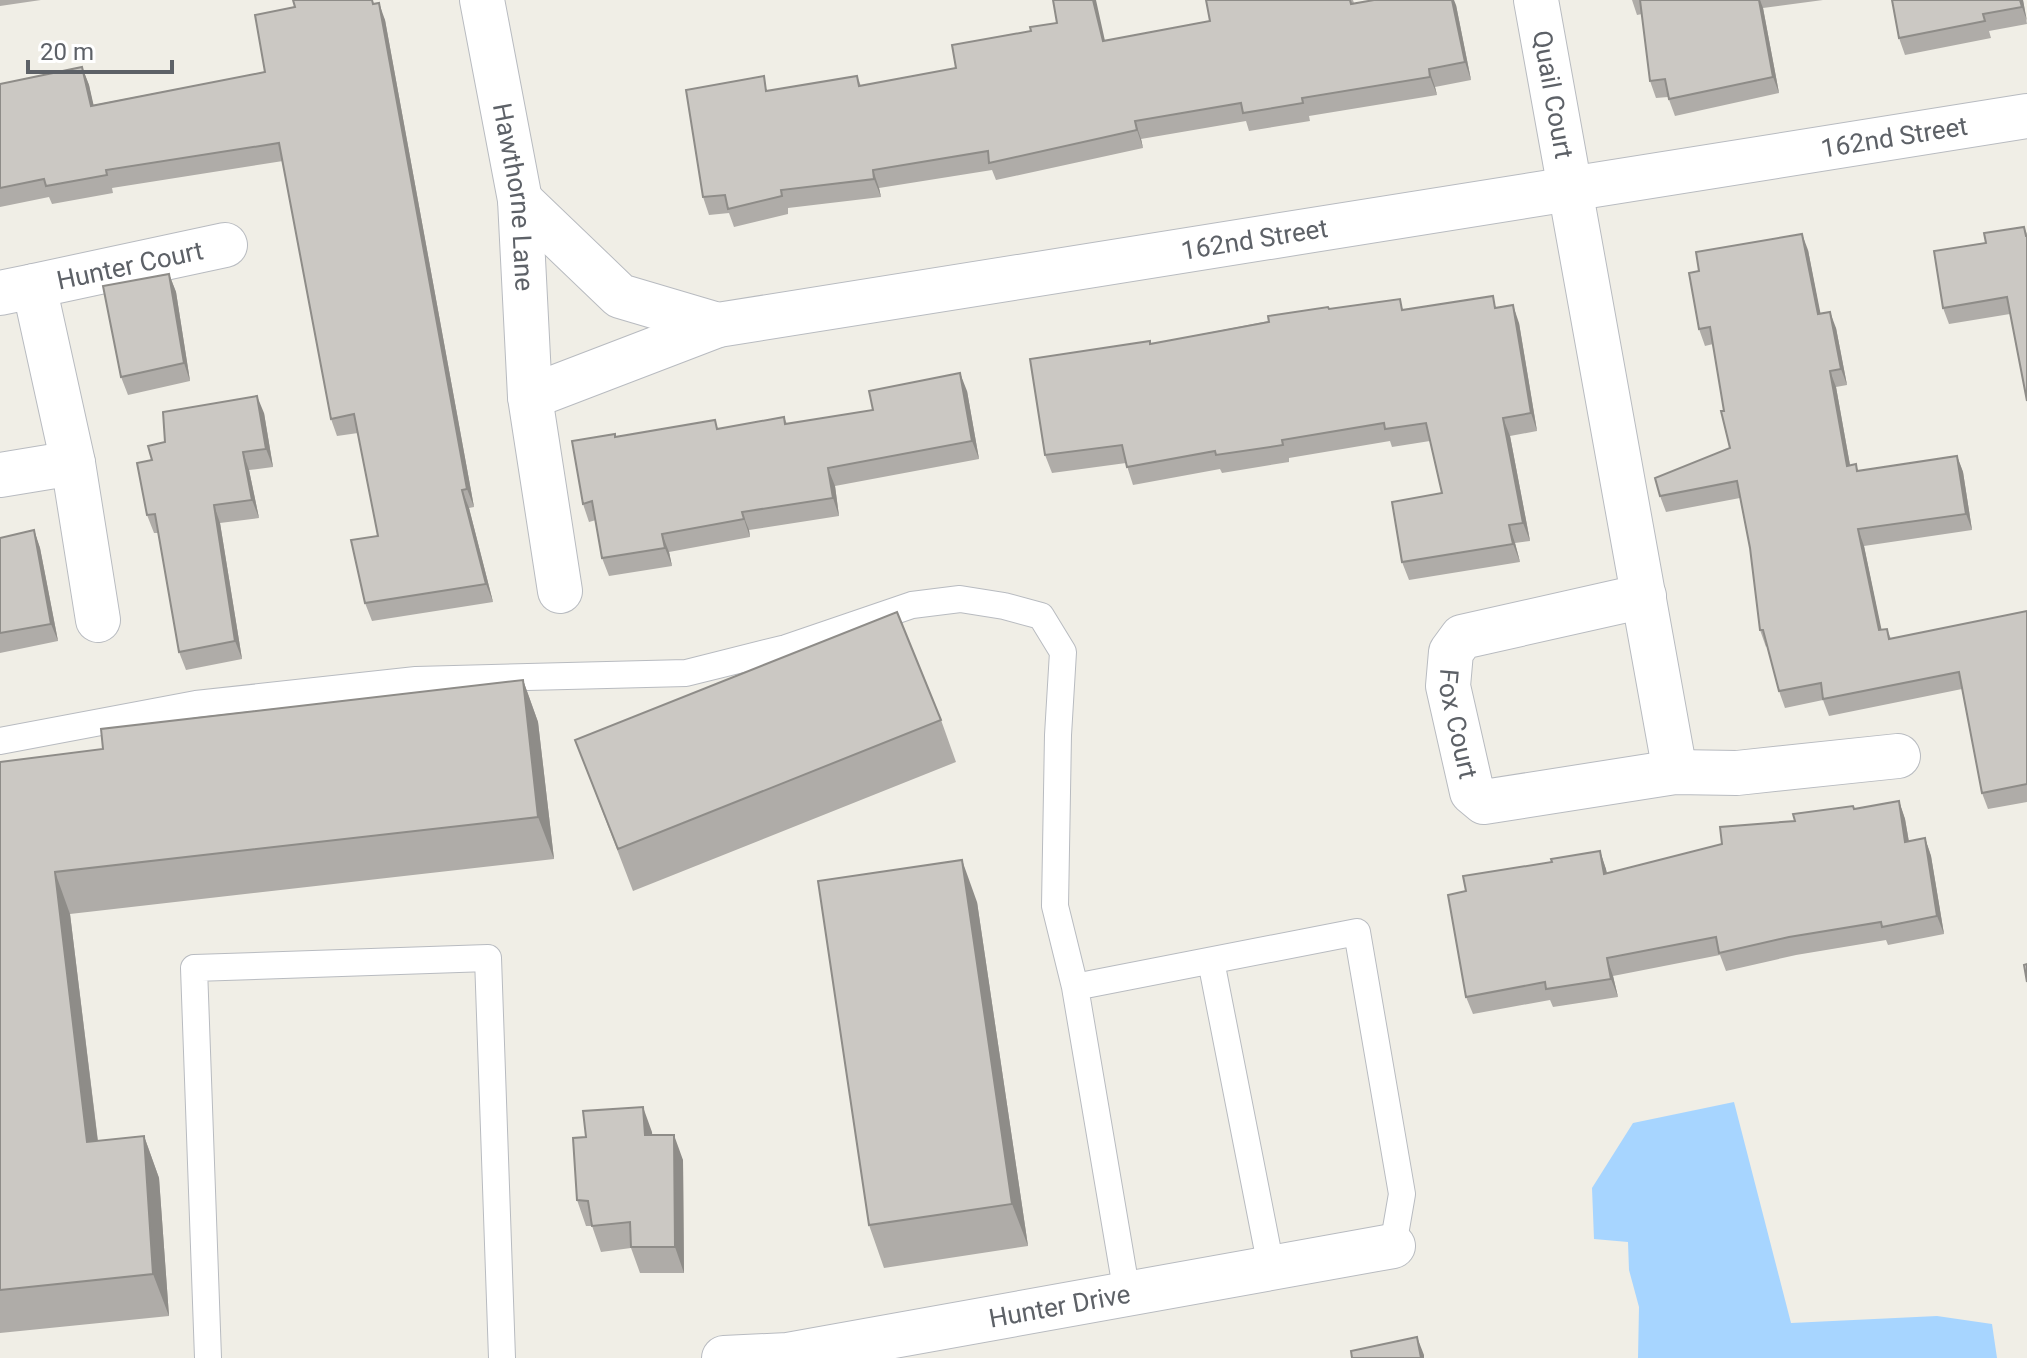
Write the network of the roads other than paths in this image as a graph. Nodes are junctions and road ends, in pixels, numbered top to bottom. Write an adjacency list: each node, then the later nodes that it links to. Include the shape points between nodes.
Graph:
1 (482, 0): 5 (street, Hawthorne Lane)
2 (1536, 0): 4 (street, Quail Court)
3 (2027, 116): 4 (street, 162nd Street)
4 (1571, 189): 8 (street, 162nd Street); 13 (street)
5 (520, 200): 8 (street, 162nd Street, via 620,296); 9 (street, Hawthorne Lane)
6 (225, 245): 7 (street, Hunter Court)
7 (17, 290): 10 (street, Hunter Court)
8 (718, 325): 9 (street)
9 (530, 397): 12 (street, Hawthorne Lane)
10 (73, 463): 11 (street); 14 (street, Hunter Court)
11 (0, 475)
12 (560, 591)
13 (1644, 596): 17 (street); 17 (street, Fox Court, via 1462,637 1451,652 1448,686 1472,792 1484,802)
14 (98, 620)
15 (0, 741): 19 (lane, via 196,704 416,680 686,673 786,648 912,605 960,599 1004,606 1041,616 1063,652 1055,906)
16 (1898, 756): 17 (street, Fox Court, via 1737,773)
17 (1675, 772)
18 (1211, 961): 19 (lane); 20 (lane, via 1357,932 1402,1194); 21 (lane)
19 (1075, 987): 22 (lane)
20 (1393, 1246): 21 (street, Hunter Drive)
21 (1271, 1267): 22 (street, Hunter Drive)
22 (1127, 1294): 25 (street, Hunter Drive, via 788,1355)
23 (208, 1358): 24 (lane, via 194,968 488,958)
24 (502, 1358)
25 (724, 1358)

